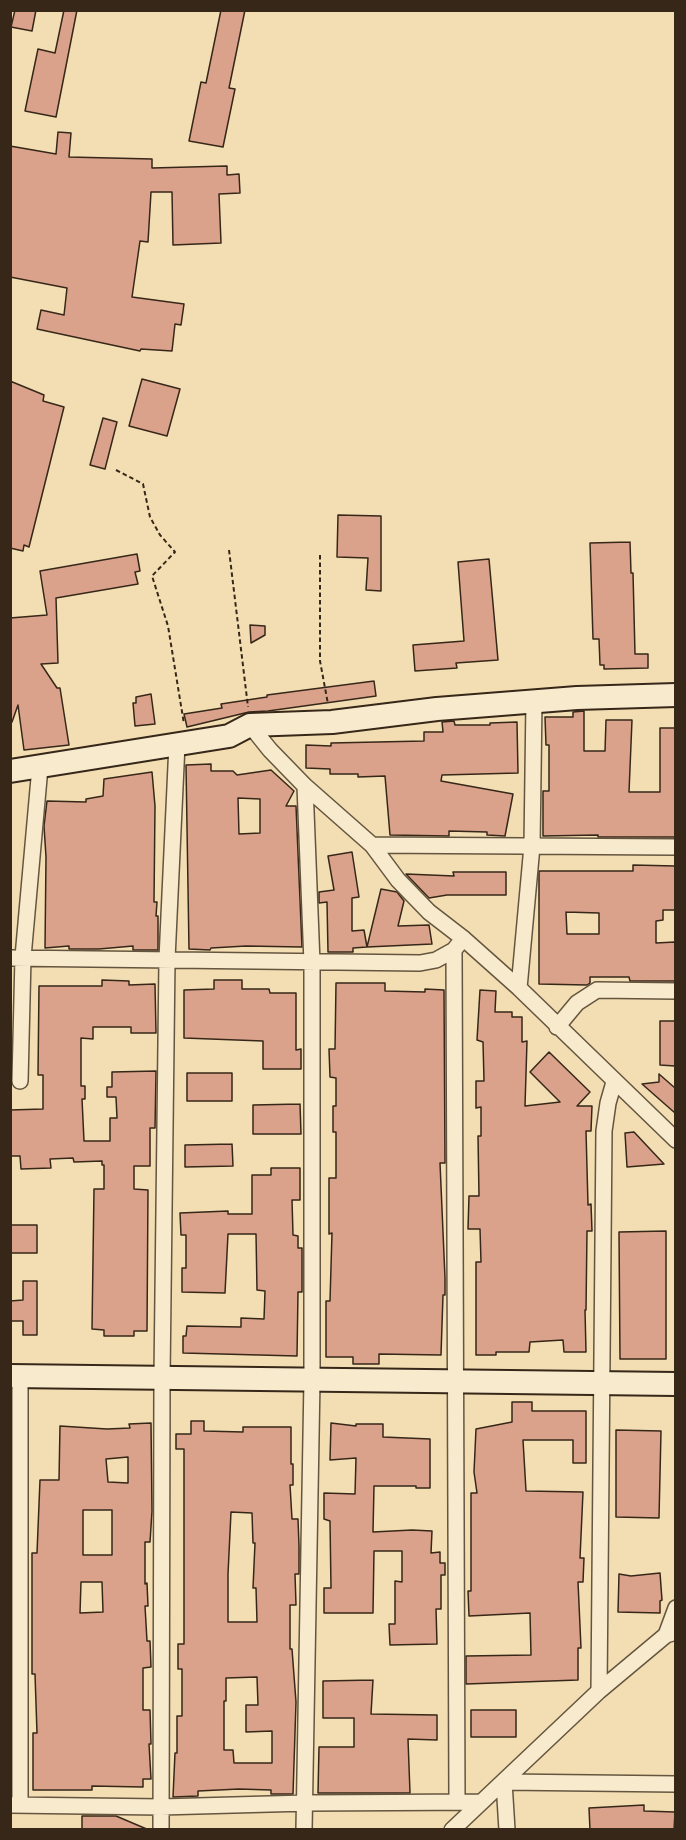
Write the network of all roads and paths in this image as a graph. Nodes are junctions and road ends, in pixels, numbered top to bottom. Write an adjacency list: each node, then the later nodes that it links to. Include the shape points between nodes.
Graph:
1 (116, 470): 8 (path, via 143,484 150,517 175,552 152,576 168,626)
2 (229, 550): 7 (path)
3 (320, 555): 6 (path, via 320,661)
4 (675, 695): 5 (street)
5 (534, 701): 6 (street); 13 (street)
6 (332, 722): 7 (street)
7 (250, 724): 8 (street, via 229,736); 11 (street)
8 (182, 743): 9 (street); 17 (street)
9 (40, 766): 10 (street); 16 (street)
10 (10, 771)
11 (305, 786): 12 (street); 18 (street)
12 (372, 845): 13 (street); 15 (street, via 398,880)
13 (532, 846): 14 (street); 19 (street)
14 (675, 847)
15 (459, 944): 18 (street, via 436,960 420,963); 19 (street); 28 (street)
16 (17, 957): 17 (street); 22 (street)
17 (167, 959): 18 (street); 26 (street)
18 (312, 963): 27 (street)
19 (519, 988): 21 (street)
20 (675, 991): 21 (street, via 597,990 577,1003)
21 (558, 1027): 23 (street)
22 (20, 1081)
23 (614, 1082): 24 (street); 29 (street, via 604,1131)
24 (675, 1140)
25 (15, 1376): 26 (street); 39 (street)
26 (162, 1377): 27 (street); 40 (street)
27 (312, 1380): 28 (street); 38 (street)
28 (456, 1380): 29 (street); 36 (street)
29 (602, 1383): 30 (street); 33 (street)
30 (675, 1384)
31 (675, 1608): 32 (street)
32 (671, 1633): 33 (street)
33 (599, 1691): 34 (street)
34 (504, 1782): 35 (street); 37 (street); 44 (street)
35 (675, 1784)
36 (457, 1802): 37 (street); 38 (street)
37 (480, 1802): 43 (street)
38 (306, 1803): 40 (street); 42 (street)
39 (15, 1805): 40 (street)
40 (161, 1807): 41 (street)
41 (161, 1830)
42 (304, 1830)
43 (452, 1830)
44 (507, 1830)

